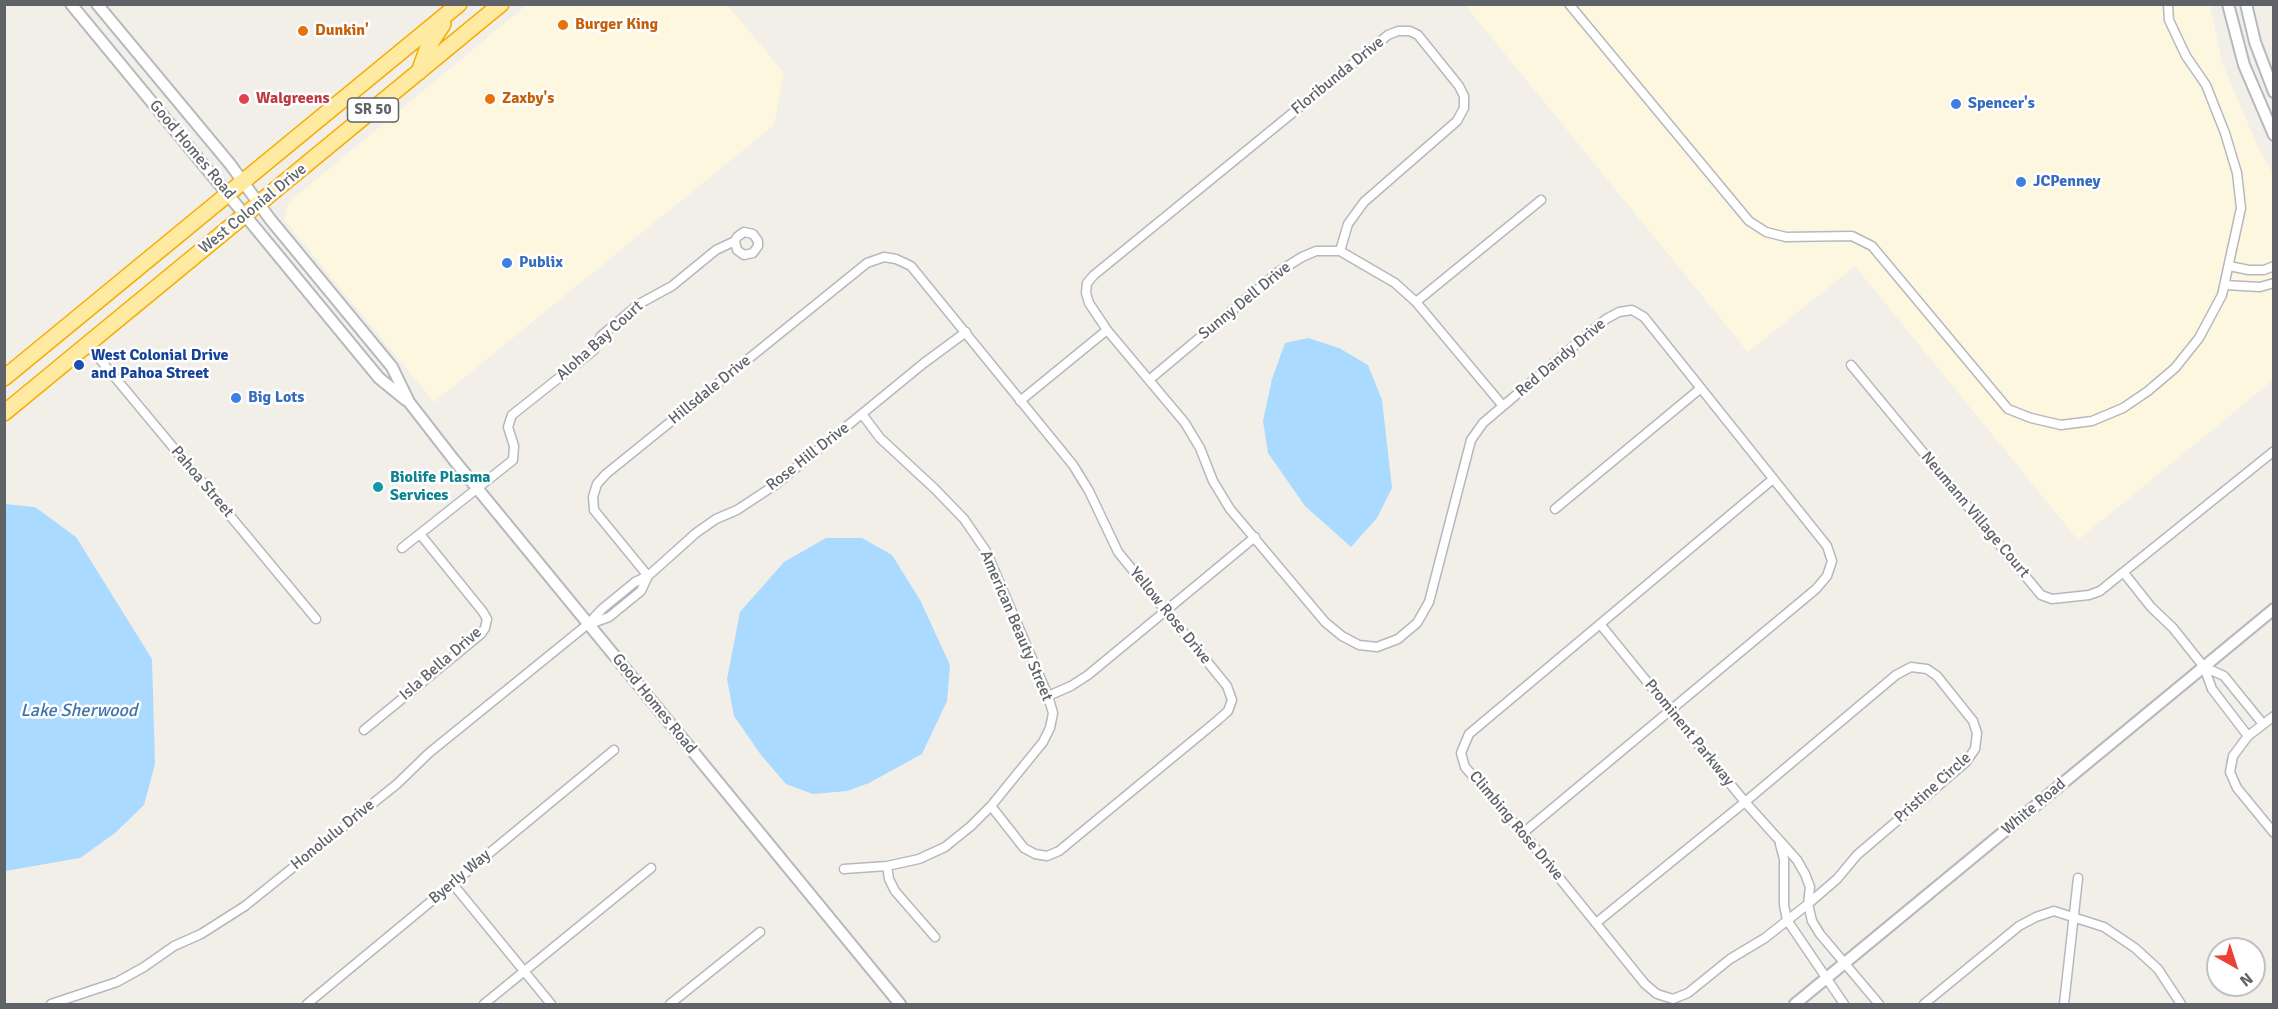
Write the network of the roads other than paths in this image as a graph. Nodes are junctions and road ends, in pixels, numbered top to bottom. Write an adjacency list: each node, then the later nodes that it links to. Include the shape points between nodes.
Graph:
1 (72, 4): 13 (street, Good Homes Road)
2 (97, 4): 12 (street, Good Homes Road)
3 (501, 4): 9 (highway, West Colonial Drive / SR 50)
4 (1569, 4): 23 (street, via 1749,221 1766,232 1786,237 1852,236 1872,246 2008,409 2061,426 2091,422 2123,408 2175,368 2199,338)
5 (2168, 4): 19 (street, via 2169,20 2186,56 2206,85 2237,172 2241,208)
6 (2228, 4): 11 (street, via 2244,65)
7 (2246, 4): 10 (street)
8 (455, 8): 9 (highway, via 428,47); 12 (highway, West Colonial Drive / SR 50)
9 (419, 72): 15 (highway, West Colonial Drive / SR 50)
10 (2274, 92)
11 (2274, 135)
12 (243, 182): 13 (highway, West Colonial Drive / SR 50); 15 (street, Good Homes Road)
13 (229, 194): 16 (street, Good Homes Road); 29 (highway, West Colonial Drive / SR 50)
14 (1541, 200): 24 (street)
15 (259, 203): 16 (highway, West Colonial Drive / SR 50); 33 (street, Good Homes Road, via 392,367)
16 (246, 214): 27 (highway, West Colonial Drive / SR 50); 33 (street, Good Homes Road, via 379,378)
17 (735, 241): 39 (street, Aloha Bay Court, via 716,250 672,286 639,304 601,336 594,350 512,415 508,428 514,446 513,460)
18 (1340, 251): 24 (street, via 1395,283); 25 (street, Floribunda Drive, via 1348,224 1364,202 1457,121 1464,108 1459,86 1418,35 1410,31 1388,35 1094,275 1086,293); 30 (street, Sunny Dell Drive, via 1316,251 1278,272)
19 (2229, 266): 20 (street, via 2264,270); 23 (street)
20 (2274, 266)
21 (918, 273): 26 (street, Yellow Rose Drive); 45 (street, Hillsdale Drive, via 896,258 884,257 867,263 597,484 594,510)
22 (2274, 284): 23 (street)
23 (2225, 285)
24 (1416, 302): 34 (street)
25 (1107, 330): 30 (street, Red Dandy Drive); 32 (street)
26 (966, 332): 32 (street, Yellow Rose Drive); 36 (street, Rose Hill Drive)
27 (88, 345): 35 (highway, West Colonial Drive / SR 50); 48 (street, Pahoa Street)
28 (1851, 365): 44 (street, Neumann Village Court, via 2041,595 2052,599 2089,595)
29 (4, 378)
30 (1149, 380): 42 (street, Red Dandy Drive, via 1185,423 1225,499)
31 (1701, 388): 34 (street, Red Dandy Drive, via 1644,317 1632,310 1606,320); 38 (street, Red Dandy Drive); 40 (street)
32 (1020, 401): 47 (street, Yellow Rose Drive, via 1073,465 1118,552)
33 (409, 402): 39 (street, Good Homes Road)
34 (1503, 406): 42 (street, Red Dandy Drive, via 1471,440 1429,602 1417,623 1398,639 1377,647 1359,645 1342,636 1324,622)
35 (4, 413)
36 (862, 414): 45 (street, Rose Hill Drive, via 775,485 696,533); 52 (street, American Beauty Street, via 880,438 964,519 986,551)
37 (2274, 451): 44 (street)
38 (1773, 479): 50 (street, Climbing Rose Drive); 53 (street, Red Dandy Drive, via 1827,546 1832,561 1827,576)
39 (478, 488): 41 (street); 49 (street, Good Homes Road)
40 (1555, 509)
41 (420, 534): 43 (street); 56 (street, Isla Bella Drive, via 483,612 487,619 485,628)
42 (1255, 537): 47 (street)
43 (402, 548)
44 (2124, 573): 51 (street)
45 (648, 576): 49 (street, Rose Hill Drive, via 641,591 617,611)
46 (2274, 609): 51 (street, White Road)
47 (1166, 612): 52 (street, via 1088,675); 60 (street, Yellow Rose Drive, via 1227,686 1232,699 1228,711 1059,851 1047,856 1024,848)
48 (316, 618)
49 (588, 624): 78 (street, Honolulu Drive, via 245,906 117,982); 83 (street, Good Homes Road)
50 (1600, 624): 53 (street, Prominent Parkway); 61 (street, Climbing Rose Drive, via 1468,734 1461,753 1465,767)
51 (2204, 667): 55 (street, via 2224,676); 57 (street, via 2211,689); 75 (street, White Road)
52 (1048, 696): 60 (street, American Beauty Street, via 1053,713 1043,742)
53 (1670, 711): 59 (street, Prominent Parkway); 61 (street, Red Dandy Drive)
54 (2274, 716): 55 (street)
55 (2263, 724): 57 (street)
56 (364, 730)
57 (2248, 736): 62 (street, via 2233,756 2230,772 2237,788)
58 (614, 750): 68 (street, Byerly Way)
59 (1745, 802): 63 (street, Prominent Parkway); 69 (street, Pristine Circle, via 1896,675 1911,668 1927,669 1937,676 1973,721 1976,749 1966,762 1857,855); 72 (street)
60 (991, 806): 64 (street, American Beauty Street, via 945,847 919,859)
61 (1522, 832): 72 (street, Climbing Rose Drive)
62 (2274, 833)
63 (1779, 841): 69 (street, Prominent Parkway, via 1805,874 1810,887); 71 (street, via 1784,859)
64 (887, 866): 66 (street, American Beauty Street); 74 (street, via 895,891)
65 (651, 868): 76 (street)
66 (844, 869)
67 (2078, 878): 70 (street)
68 (452, 883): 76 (street); 79 (street, Byerly Way)
69 (1808, 904): 71 (street, Climbing Rose Drive); 75 (street, Prominent Parkway, via 1816,927)
70 (2073, 916): 87 (street, via 2054,911 2019,926); 88 (street); 89 (street, via 2104,927 2135,948 2158,969)
71 (1786, 920): 72 (street, Climbing Rose Drive, via 1688,993 1673,999 1645,984); 77 (street)
72 (1596, 923)
73 (760, 932): 82 (street)
74 (935, 937)
75 (1846, 963): 77 (street, White Road); 86 (street, Prominent Parkway)
76 (525, 972): 80 (street); 81 (street)
77 (1827, 979): 84 (street, White Road); 85 (street)
78 (51, 1005)
79 (307, 1005)
80 (484, 1005)
81 (551, 1005)
82 (670, 1005)
83 (900, 1005)
84 (1795, 1005)
85 (1844, 1005)
86 (1879, 1005)
87 (1924, 1005)
88 (2064, 1005)
89 (2181, 1005)

